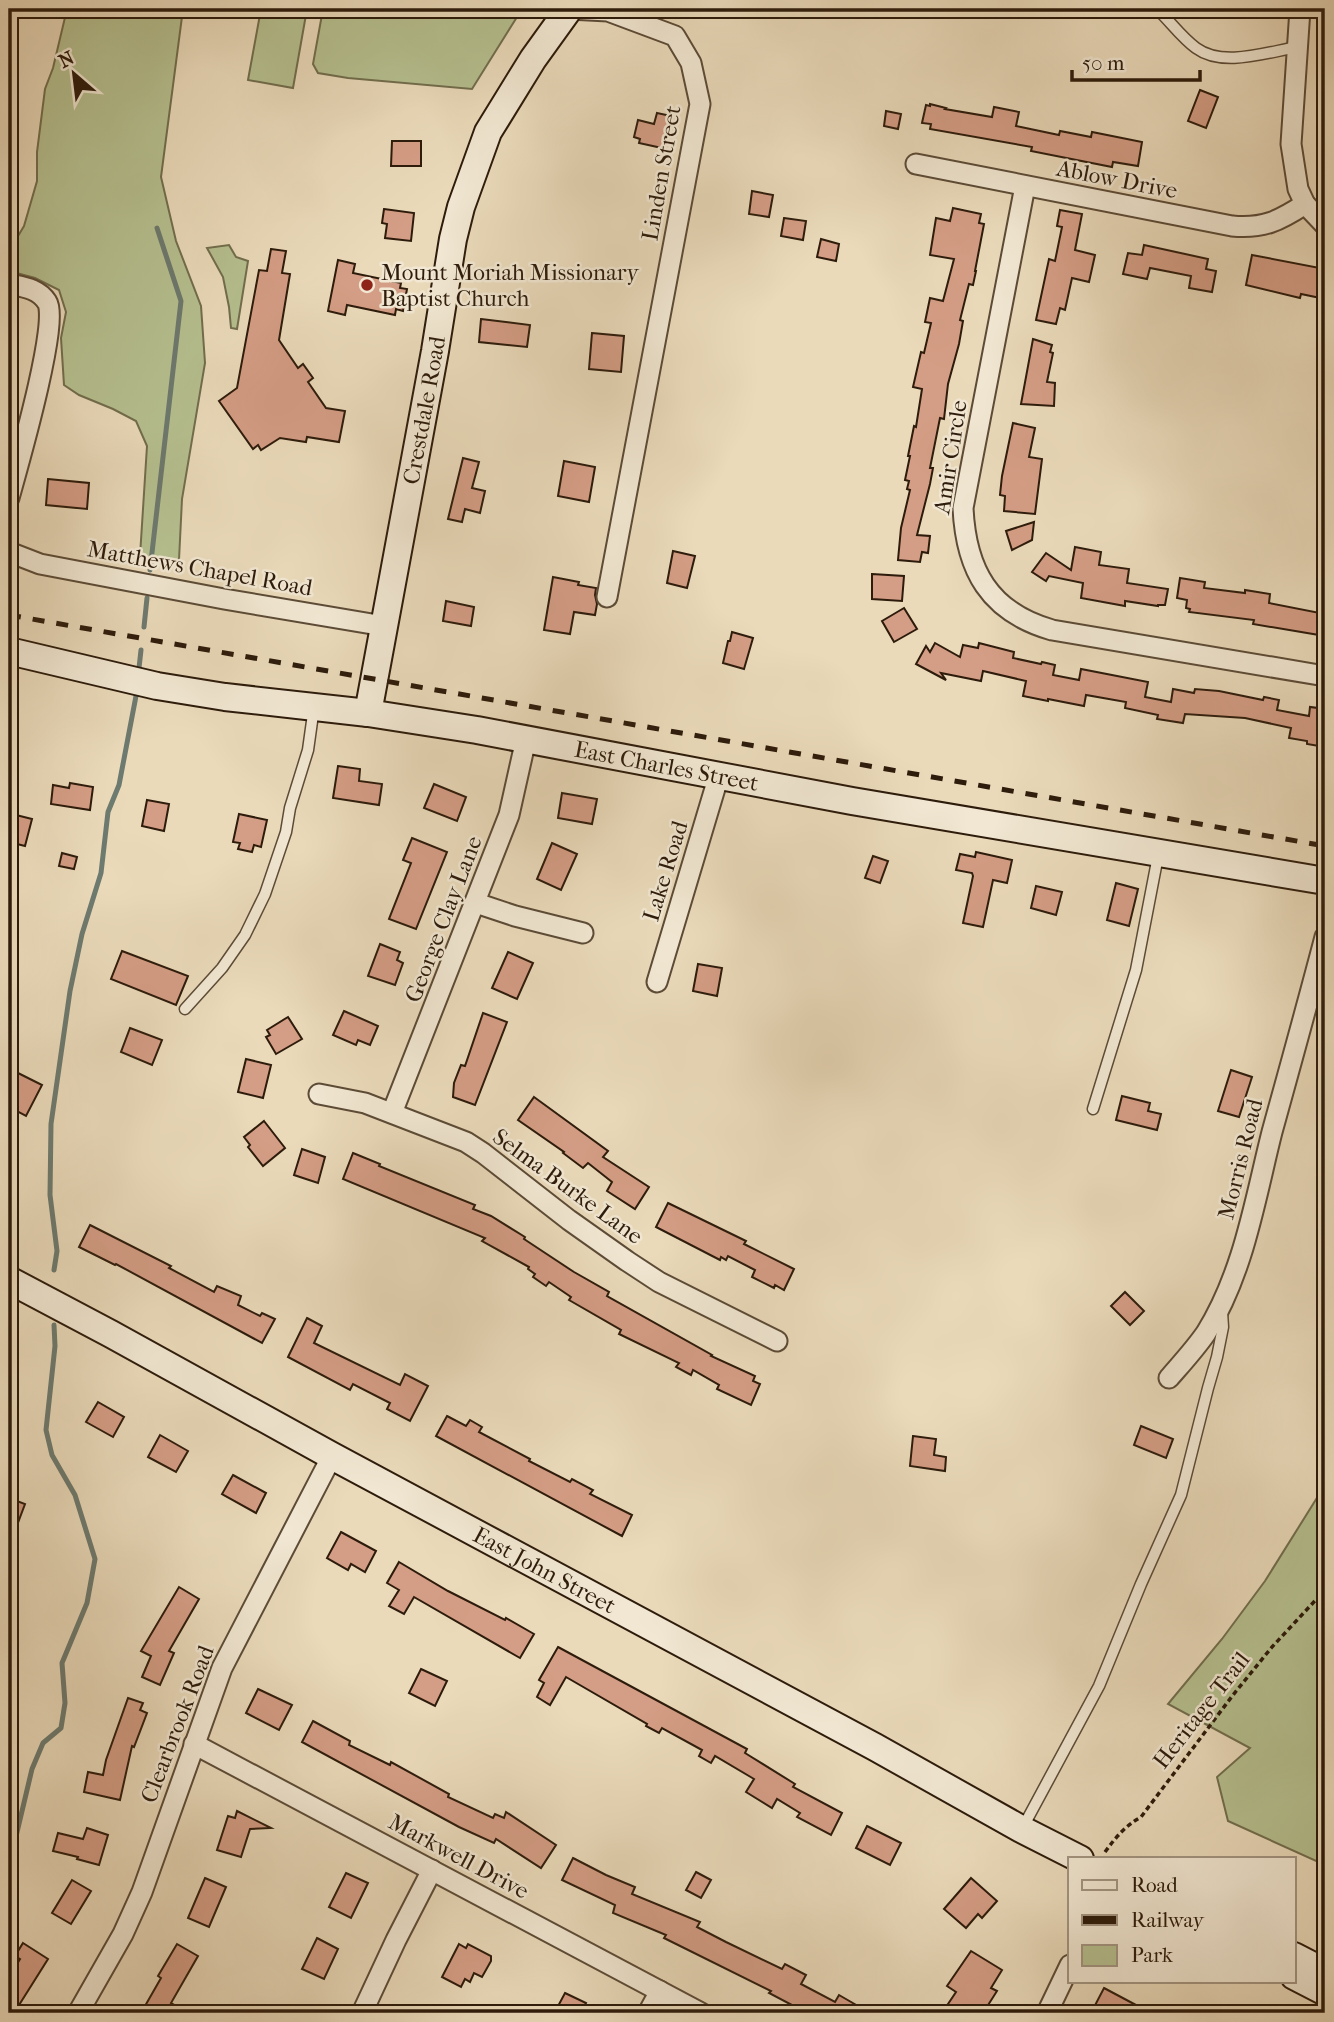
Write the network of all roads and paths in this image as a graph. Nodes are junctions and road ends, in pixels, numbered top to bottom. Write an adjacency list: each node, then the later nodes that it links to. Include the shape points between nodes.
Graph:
1 (569, 9): 12 (street, Linden Street, via 608,11 675,36 691,63 700,104); 13 (street, Crestdale Road, via 488,132 461,207)
2 (1157, 9): 4 (lane, via 1209,56 1237,58)
3 (1300, 9): 4 (street)
4 (1298, 47): 7 (street, via 1291,144)
5 (916, 164): 6 (street, Ablow Drive)
6 (1025, 186): 7 (street, Ablow Drive, via 1252,228 1276,221); 15 (street, Amir Circle, via 963,508 967,546 982,583 1014,613 1052,630)
7 (1305, 204): 8 (street)
8 (1325, 225)
9 (9, 284): 10 (street, via 36,290 47,302 51,317)
10 (9, 498)
11 (9, 552): 13 (street, Matthews Chapel Road, via 40,564)
12 (607, 597)
13 (384, 626): 17 (street, Crestdale Road)
14 (9, 651): 16 (street, East Charles Street, via 157,686)
15 (1325, 676)
16 (314, 707): 17 (street, East Charles Street); 26 (lane, via 308,750 265,894 245,935)
17 (368, 713): 18 (street, East Charles Street)
18 (526, 739): 19 (street, East Charles Street); 22 (street, George Clay Lane, via 509,816)
19 (719, 775): 20 (street, East Charles Street); 25 (street, Lake Road)
20 (1159, 853): 21 (street, East Charles Street); 28 (lane, via 1136,970)
21 (1325, 881)
22 (476, 903): 23 (street); 29 (street, George Clay Lane)
23 (583, 933)
24 (1325, 937): 31 (street, Morris Road, via 1247,1233)
25 (657, 982)
26 (185, 1009)
27 (319, 1094): 29 (street, Selma Burke Lane)
28 (1093, 1109)
29 (392, 1113): 32 (street, Selma Burke Lane, via 466,1142 659,1282)
30 (9, 1280): 34 (street, East John Street)
31 (1222, 1303): 33 (street, Morris Road, via 1201,1340); 37 (lane, via 1217,1357 1181,1495 1099,1686)
32 (778, 1342)
33 (1169, 1378)
34 (331, 1456): 36 (street, Clearbrook Road, via 238,1634); 37 (street, East John Street)
35 (1325, 1590): 38 (path, Heritage Trail, via 1233,1695 1141,1817 1116,1836)
36 (194, 1744): 40 (street, Markwell Drive); 47 (street, Clearbrook Road, via 142,1892)
37 (1021, 1829): 39 (street, East John Street)
38 (1105, 1852)
39 (1076, 1857)
40 (432, 1870): 45 (street, Markwell Drive); 48 (street)
41 (1296, 1957): 43 (street)
42 (1068, 1969): 51 (street)
43 (1325, 1972)
44 (1296, 1977): 46 (street)
45 (660, 1991): 49 (street); 50 (street, Markwell Drive)
46 (1325, 1992)
47 (78, 2013)
48 (362, 2013)
49 (648, 2013)
50 (701, 2013)
51 (1047, 2013)

